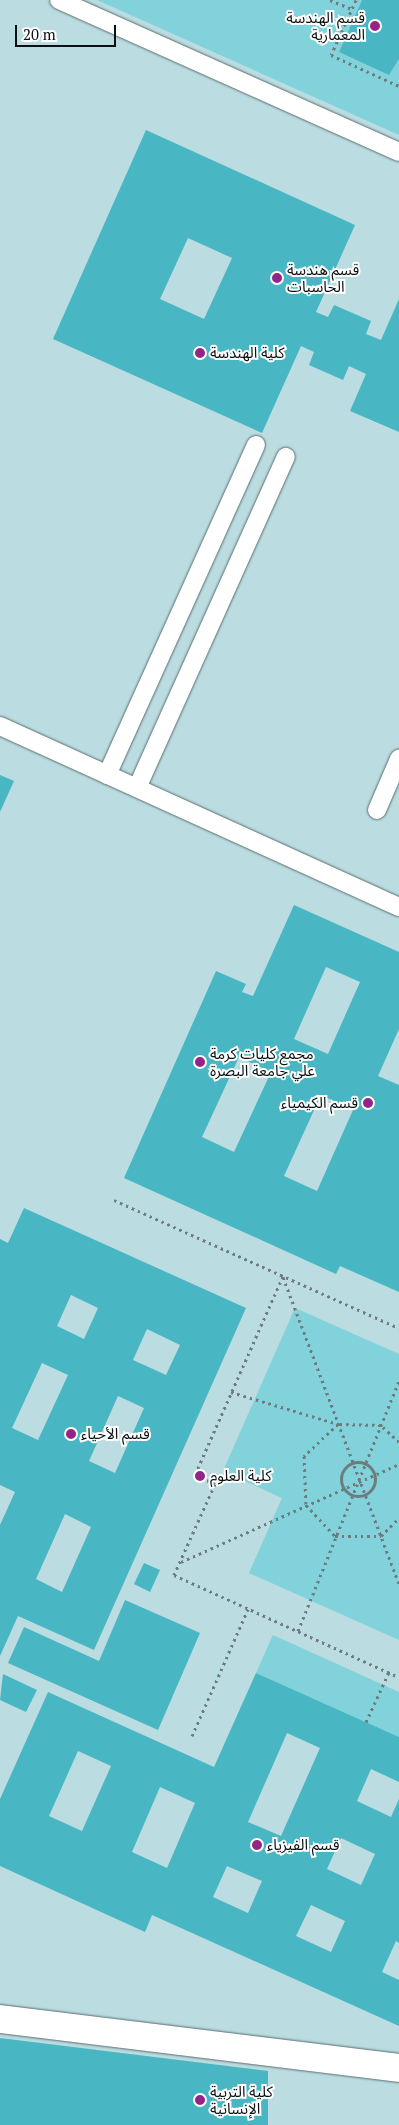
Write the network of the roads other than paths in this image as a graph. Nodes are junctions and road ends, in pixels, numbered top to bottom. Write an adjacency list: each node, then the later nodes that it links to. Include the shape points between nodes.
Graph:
1 (60, 0): 2 (lane)
2 (399, 152)
3 (256, 445): 7 (lane)
4 (286, 457): 8 (lane)
5 (0, 726): 7 (lane)
6 (399, 759): 9 (lane)
7 (107, 775): 8 (lane)
8 (137, 788): 10 (lane)
9 (376, 810)
10 (399, 907)
11 (0, 2019): 12 (street)
12 (399, 2068)

